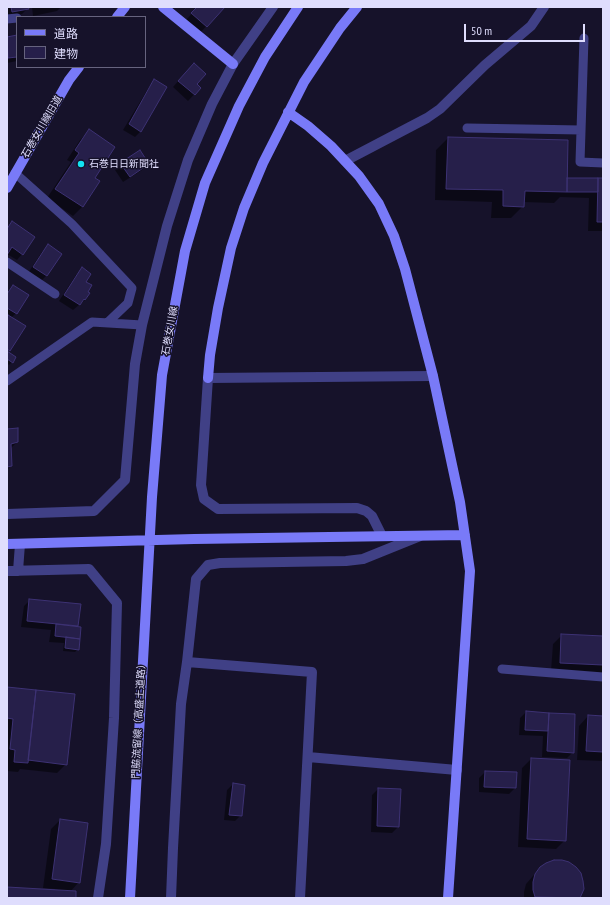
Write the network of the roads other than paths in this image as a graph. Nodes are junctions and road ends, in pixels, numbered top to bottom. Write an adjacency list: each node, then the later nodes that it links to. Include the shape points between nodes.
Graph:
1 (125, 7): 7 (street)
2 (163, 7): 9 (street)
3 (273, 7): 9 (street)
4 (298, 7): 28 (street, 石巻女川線, via 265,57 239,106 205,183 185,251 162,376)
5 (357, 7): 11 (street, via 304,82)
6 (544, 7): 14 (street, via 531,26 440,109)
7 (118, 16)
8 (584, 38): 13 (lane)
9 (233, 64): 20 (street, via 212,104 188,160 167,226)
10 (78, 68): 16 (street, 石巻女川線旧道)
11 (288, 112): 14 (street, via 308,126); 22 (street, via 244,208 231,248 216,316)
12 (467, 128): 13 (lane)
13 (581, 130): 15 (lane, via 580,162)
14 (345, 161): 21 (street, via 379,204 394,236 405,268)
15 (603, 164)
16 (10, 179): 19 (lane, via 72,224 132,288 128,303)
17 (7, 262): 18 (lane)
18 (55, 294)
19 (107, 323): 20 (lane); 23 (lane, via 92,322)
20 (142, 325): 24 (street, via 135,364 125,480 94,511)
21 (433, 376): 22 (street); 26 (street)
22 (208, 378): 27 (street, via 201,485 204,499 218,509 357,508 372,516)
23 (7, 380)
24 (7, 514)
25 (423, 535): 26 (street); 27 (street); 33 (street, via 363,559 208,565 196,578)
26 (465, 535): 37 (street, via 470,571)
27 (382, 536): 28 (street)
28 (149, 540): 30 (street); 39 (street, 門脇流留線（高盛土道路）)
29 (7, 544): 30 (street)
30 (20, 544): 32 (street)
31 (7, 571): 32 (street)
32 (18, 571): 38 (street, via 89,569 117,603 114,718 106,844)
33 (187, 662): 36 (street, via 312,672); 40 (street, via 181,704)
34 (502, 669): 35 (lane)
35 (603, 677)
36 (308, 758): 37 (street); 41 (street)
37 (457, 770): 42 (street)
38 (98, 898)
39 (130, 898)
40 (171, 898)
41 (300, 898)
42 (448, 898)

